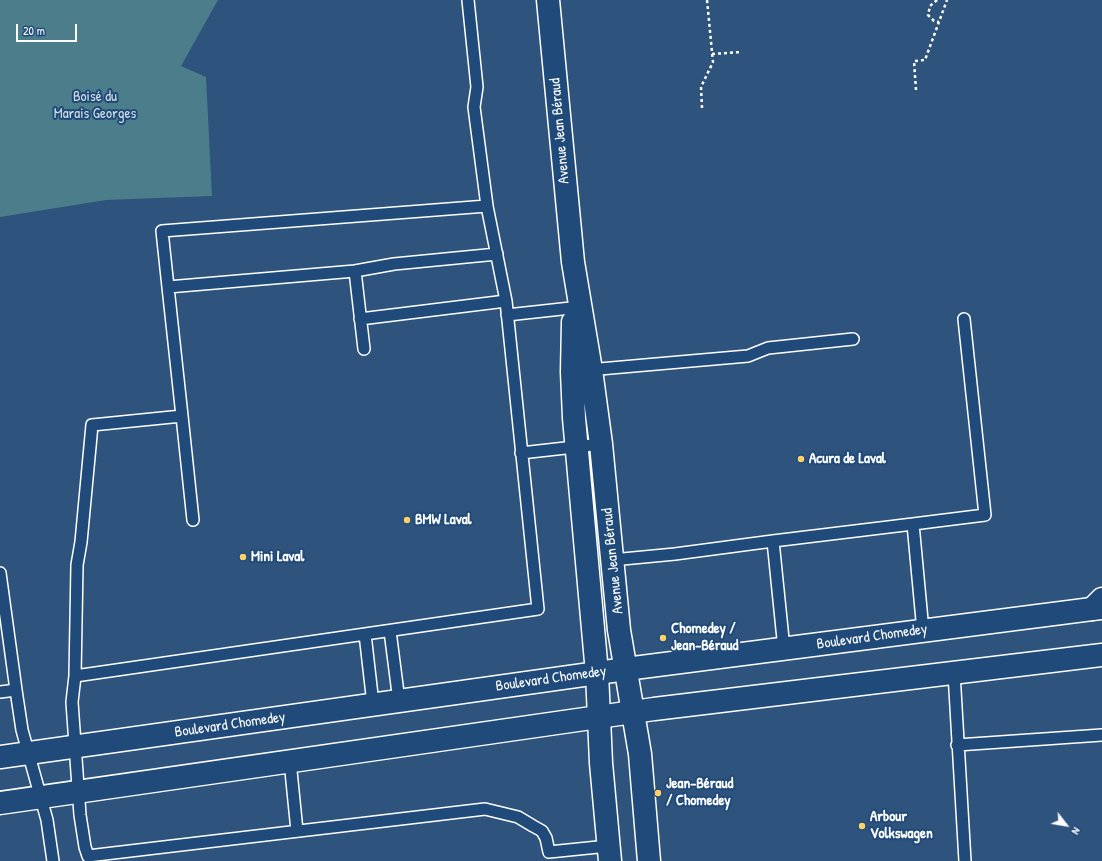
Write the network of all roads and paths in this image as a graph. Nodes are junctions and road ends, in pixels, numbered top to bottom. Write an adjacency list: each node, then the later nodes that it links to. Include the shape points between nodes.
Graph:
1 (468, 0): 12 (lane, via 478,87 474,107)
2 (548, 0): 17 (street, Avenue Jean Béraud)
3 (707, 0): 9 (path)
4 (937, 0): 6 (path)
5 (947, 0): 7 (path)
6 (933, 1): 7 (path, via 928,15)
7 (939, 22): 10 (path, via 925,60 914,61)
8 (741, 52): 9 (path)
9 (712, 54): 11 (path, via 713,62 701,87)
10 (916, 90)
11 (702, 108)
12 (487, 206): 13 (lane); 15 (lane, via 162,231)
13 (497, 254): 14 (lane, via 394,264); 16 (lane)
14 (356, 271): 15 (lane); 19 (lane)
15 (168, 287): 24 (lane)
16 (506, 301): 18 (lane); 19 (lane)
17 (577, 307): 18 (lane); 23 (street, Avenue Jean Béraud)
18 (507, 315): 27 (lane)
19 (360, 319): 22 (lane)
20 (964, 319): 29 (lane, via 985,515)
21 (853, 339): 23 (lane, via 768,348 748,356)
22 (364, 349)
23 (581, 371): 25 (street, Avenue Jean Béraud); 26 (street, Avenue Jean Béraud)
24 (182, 416): 28 (lane); 42 (lane, via 92,425 77,565)
25 (601, 444): 26 (lane); 31 (street, Avenue Jean Béraud)
26 (577, 446): 27 (lane); 40 (street, Avenue Jean Béraud)
27 (521, 453): 34 (lane, via 538,609)
28 (193, 520)
29 (913, 524): 30 (lane); 35 (lane)
30 (773, 541): 31 (lane); 37 (lane)
31 (612, 560): 39 (street, Avenue Jean Béraud, via 619,630)
32 (0, 573): 43 (lane)
33 (1099, 605): 35 (street, Boulevard Chomedey)
34 (390, 631): 36 (lane); 45 (lane)
35 (923, 631): 37 (street, Boulevard Chomedey)
36 (365, 634): 42 (lane); 46 (lane)
37 (784, 649): 39 (street, Boulevard Chomedey)
38 (1102, 655): 41 (street)
39 (626, 668): 40 (street, Boulevard Chomedey); 47 (street, Avenue Jean Béraud)
40 (597, 673): 45 (street, Boulevard Chomedey); 48 (street, Avenue Jean Béraud)
41 (954, 673): 47 (street); 50 (lane)
42 (75, 676): 51 (lane, via 72,702)
43 (16, 690): 44 (lane); 52 (lane)
44 (0, 692)
45 (399, 701): 46 (street, Boulevard Chomedey)
46 (373, 704): 51 (street, Boulevard Chomedey)
47 (633, 712): 48 (street); 63 (street, Avenue Jean Béraud, via 640,754)
48 (599, 717): 54 (street); 59 (street, Avenue Jean Béraud)
49 (1102, 736): 50 (lane)
50 (957, 745): 64 (lane)
51 (75, 747): 52 (street, Boulevard Chomedey); 55 (lane)
52 (28, 753): 53 (street, Boulevard Chomedey); 56 (lane)
53 (0, 757)
54 (290, 761): 55 (street); 58 (lane)
55 (78, 792): 56 (street); 61 (lane)
56 (41, 797): 57 (street); 62 (lane)
57 (0, 803)
58 (297, 831): 60 (lane, via 485,809 518,817 542,831); 61 (lane)
59 (609, 854): 60 (lane)
60 (550, 856)
61 (89, 859)
62 (53, 861)
63 (649, 861)
64 (965, 861)

